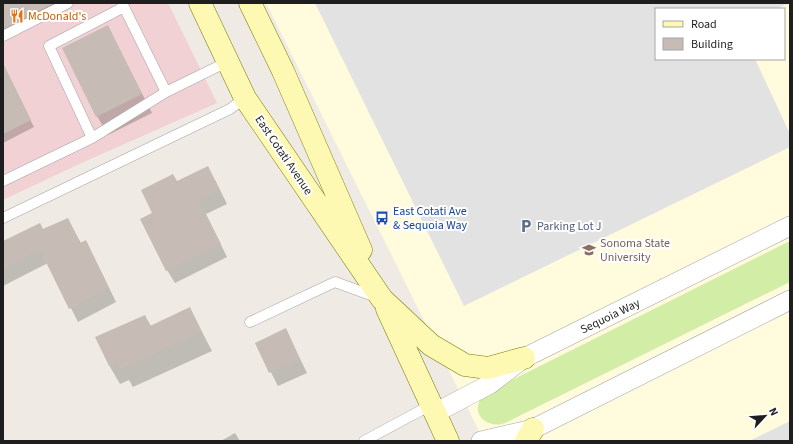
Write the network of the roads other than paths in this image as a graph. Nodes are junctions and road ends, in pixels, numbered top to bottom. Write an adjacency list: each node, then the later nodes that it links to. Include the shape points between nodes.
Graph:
1 (68, 3): 5 (lane)
2 (200, 3): 6 (main road, East Cotati Avenue)
3 (250, 3): 13 (main road, East Cotati Avenue, via 284,71)
4 (123, 5): 7 (lane); 9 (lane, via 48,46)
5 (3, 36)
6 (229, 61): 7 (lane); 8 (main road, East Cotati Avenue)
7 (166, 92): 9 (lane)
8 (245, 98): 11 (lane, via 230,109); 13 (main road, East Cotati Avenue)
9 (92, 138): 10 (lane)
10 (3, 181)
11 (3, 218)
12 (790, 226): 16 (street, Sequoia Way)
13 (382, 298): 15 (lane, via 335,282); 16 (main road, via 431,345 465,364 488,368); 17 (main road, East Cotati Avenue)
14 (790, 300): 18 (street)
15 (250, 322)
16 (524, 358): 17 (street, Sequoia Way, via 490,384)
17 (433, 409): 19 (lane); 20 (main road, East Cotati Avenue)
18 (530, 435): 21 (street)
19 (364, 441)
20 (448, 441)
21 (481, 441)

